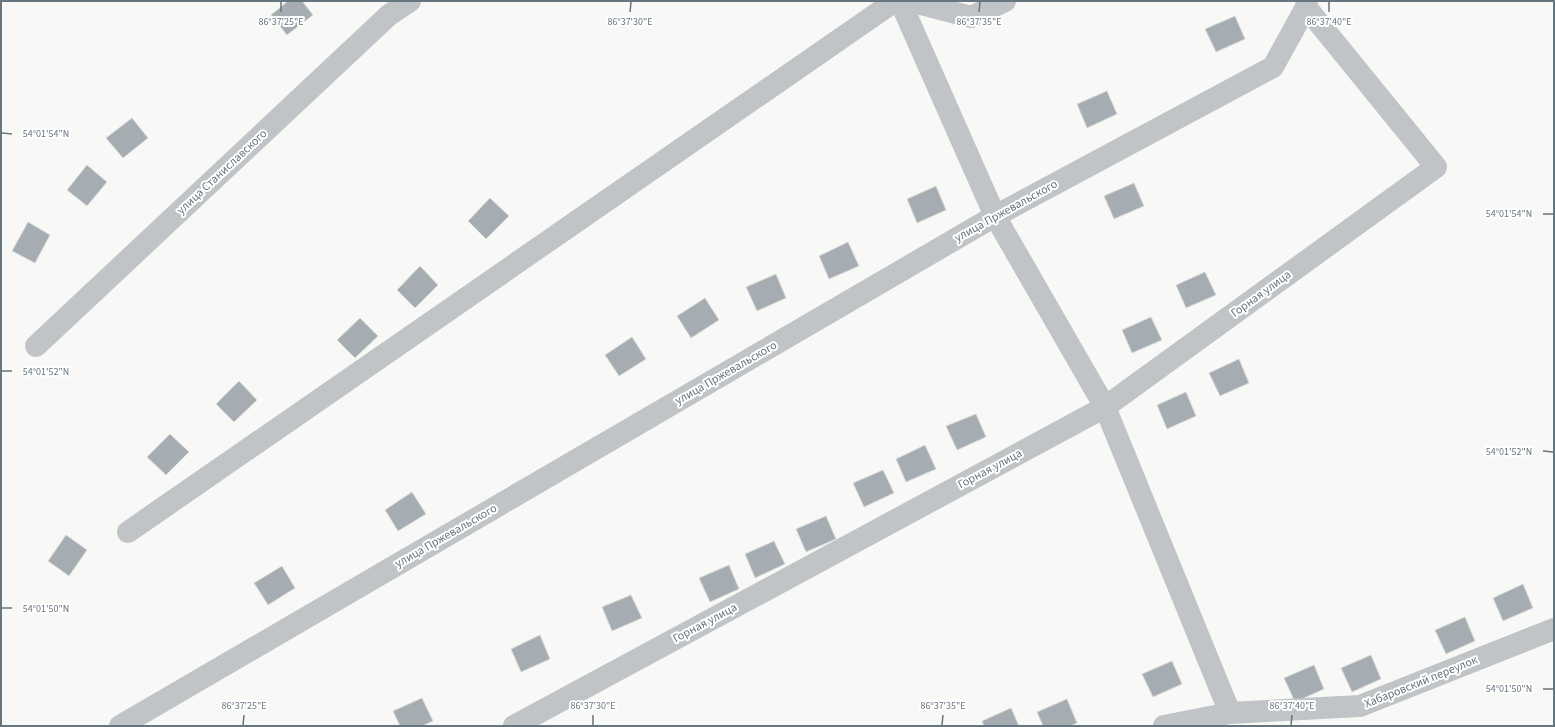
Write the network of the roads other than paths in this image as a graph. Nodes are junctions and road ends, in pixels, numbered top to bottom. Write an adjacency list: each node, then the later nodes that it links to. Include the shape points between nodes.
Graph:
1 (410, 1): 8 (street, улица Станиславского, via 389,14)
2 (894, 1): 10 (street)
3 (900, 1): 7 (street)
4 (910, 1): 5 (street, via 971,17)
5 (1006, 1)
6 (1306, 4): 7 (street, улица Пржевальского, via 1273,67); 9 (street, Горная улица, via 1436,167)
7 (995, 216): 9 (street); 13 (street, улица Пржевальского)
8 (36, 346)
9 (1105, 407): 12 (street); 14 (street, Горная улица)
10 (128, 532)
11 (1554, 629): 12 (street, Хабаровский переулок, via 1360,706)
12 (1230, 713): 15 (street, Хабаровский переулок)
13 (120, 726)
14 (514, 726)
15 (1164, 726)

